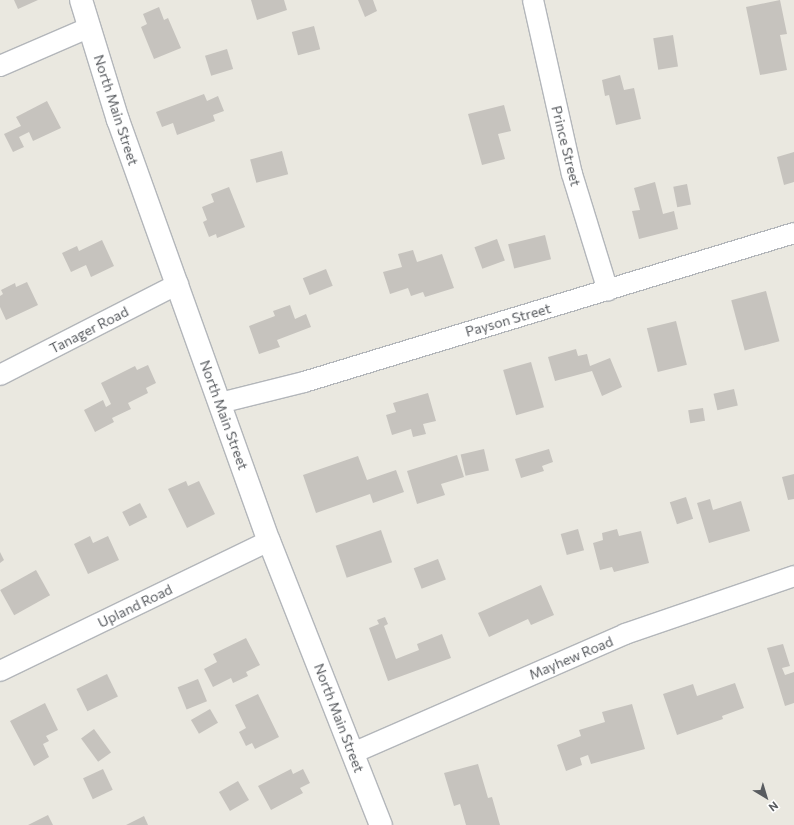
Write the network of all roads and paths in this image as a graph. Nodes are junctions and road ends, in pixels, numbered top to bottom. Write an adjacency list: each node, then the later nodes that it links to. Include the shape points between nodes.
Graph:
1 (81, 0): 3 (main road, North Main Street)
2 (532, 0): 7 (street, Prince Street, via 572,174)
3 (90, 27): 4 (street); 6 (main road, North Main Street, via 118,120)
4 (0, 66)
5 (794, 233): 7 (street, Payson Street)
6 (178, 284): 8 (street, Tanager Road); 9 (main road, North Main Street)
7 (608, 291): 9 (street, Payson Street, via 304,382)
8 (0, 375)
9 (220, 403): 10 (main road, North Main Street)
10 (269, 541): 12 (street, Upland Road); 13 (main road, North Main Street)
11 (794, 576): 13 (street, Mayhew Road, via 625,634)
12 (0, 671)
13 (353, 753): 14 (main road, North Main Street)
14 (376, 823)

